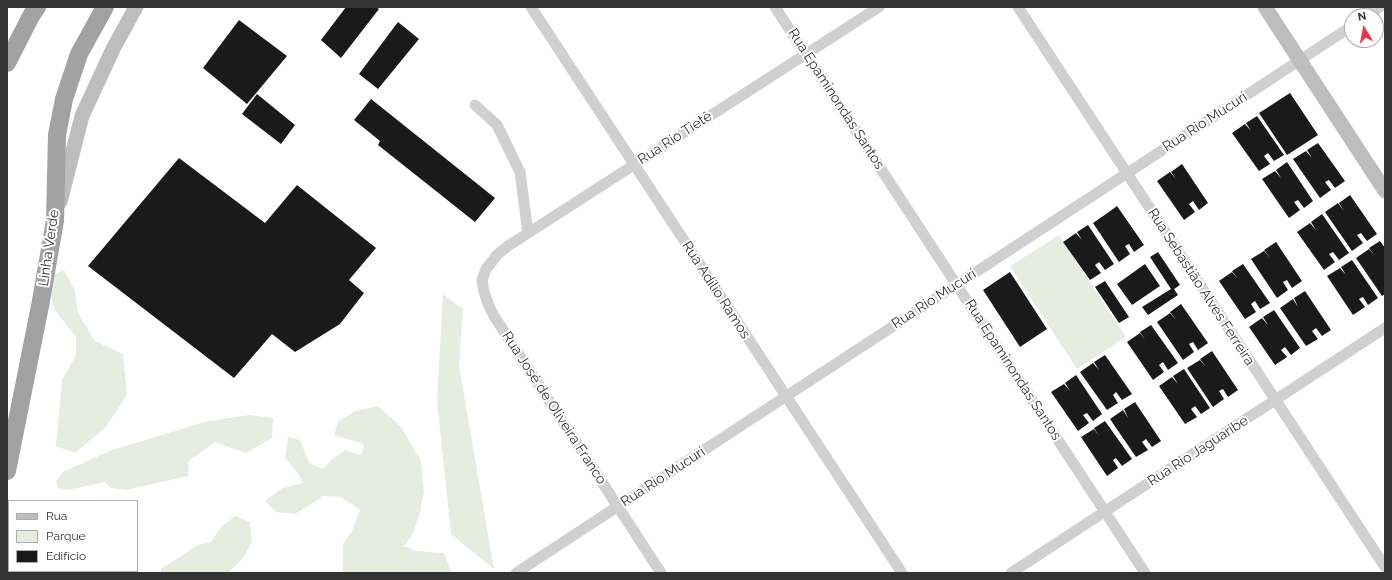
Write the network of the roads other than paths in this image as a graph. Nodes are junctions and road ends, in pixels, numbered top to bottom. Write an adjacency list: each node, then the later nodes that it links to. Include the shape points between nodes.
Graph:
1 (37, 7): 12 (highway)
2 (105, 7): 17 (highway, Linha Verde, via 79,54 64,99 57,135)
3 (136, 7): 17 (main road, via 82,116)
4 (531, 7): 14 (street, Rua Adílio Ramos)
5 (776, 7): 10 (street, Rua Epaminondas Santos)
6 (879, 7): 10 (street, Rua Rio Tietê)
7 (1018, 7): 15 (street, Rua Sebastião Alves Ferreira)
8 (1265, 7): 11 (main road)
9 (1344, 31): 11 (street, Rua Rio Mucuri)
10 (806, 54): 14 (street, Rua Rio Tietê); 20 (street, Rua Epaminondas Santos)
11 (1299, 60): 15 (street, Rua Rio Mucuri); 16 (main road)
12 (7, 63)
13 (475, 106): 18 (street, via 497,125 520,172)
14 (634, 165): 18 (street, Rua Rio Tietê); 22 (street, Rua Adílio Ramos)
15 (1127, 173): 20 (street, Rua Rio Mucuri); 23 (street, Rua Sebastião Alves Ferreira)
16 (1385, 191)
17 (55, 221): 24 (highway, Linha Verde)
18 (528, 233): 19 (street, Rua Rio Tietê, via 498,254 486,269)
19 (482, 280): 25 (street, Rua José de Oliveira Franco, via 494,316)
20 (957, 285): 22 (street, Rua Rio Mucuri); 26 (street, Rua Epaminondas Santos)
21 (1385, 328): 23 (street, Rua Rio Jaguaribe)
22 (786, 396): 25 (street, Rua Rio Mucuri); 30 (street, Rua Adílio Ramos)
23 (1275, 400): 26 (street, Rua Rio Jaguaribe); 27 (street, Rua Sebastião Alves Ferreira)
24 (7, 471)
25 (618, 506): 28 (street, Rua Rio Mucuri); 29 (street, Rua José de Oliveira Franco)
26 (1105, 512): 31 (street, Rua Rio Jaguaribe); 32 (street, Rua Epaminondas Santos)
27 (1385, 568)
28 (516, 573)
29 (661, 573)
30 (902, 573)
31 (1011, 573)
32 (1145, 573)

